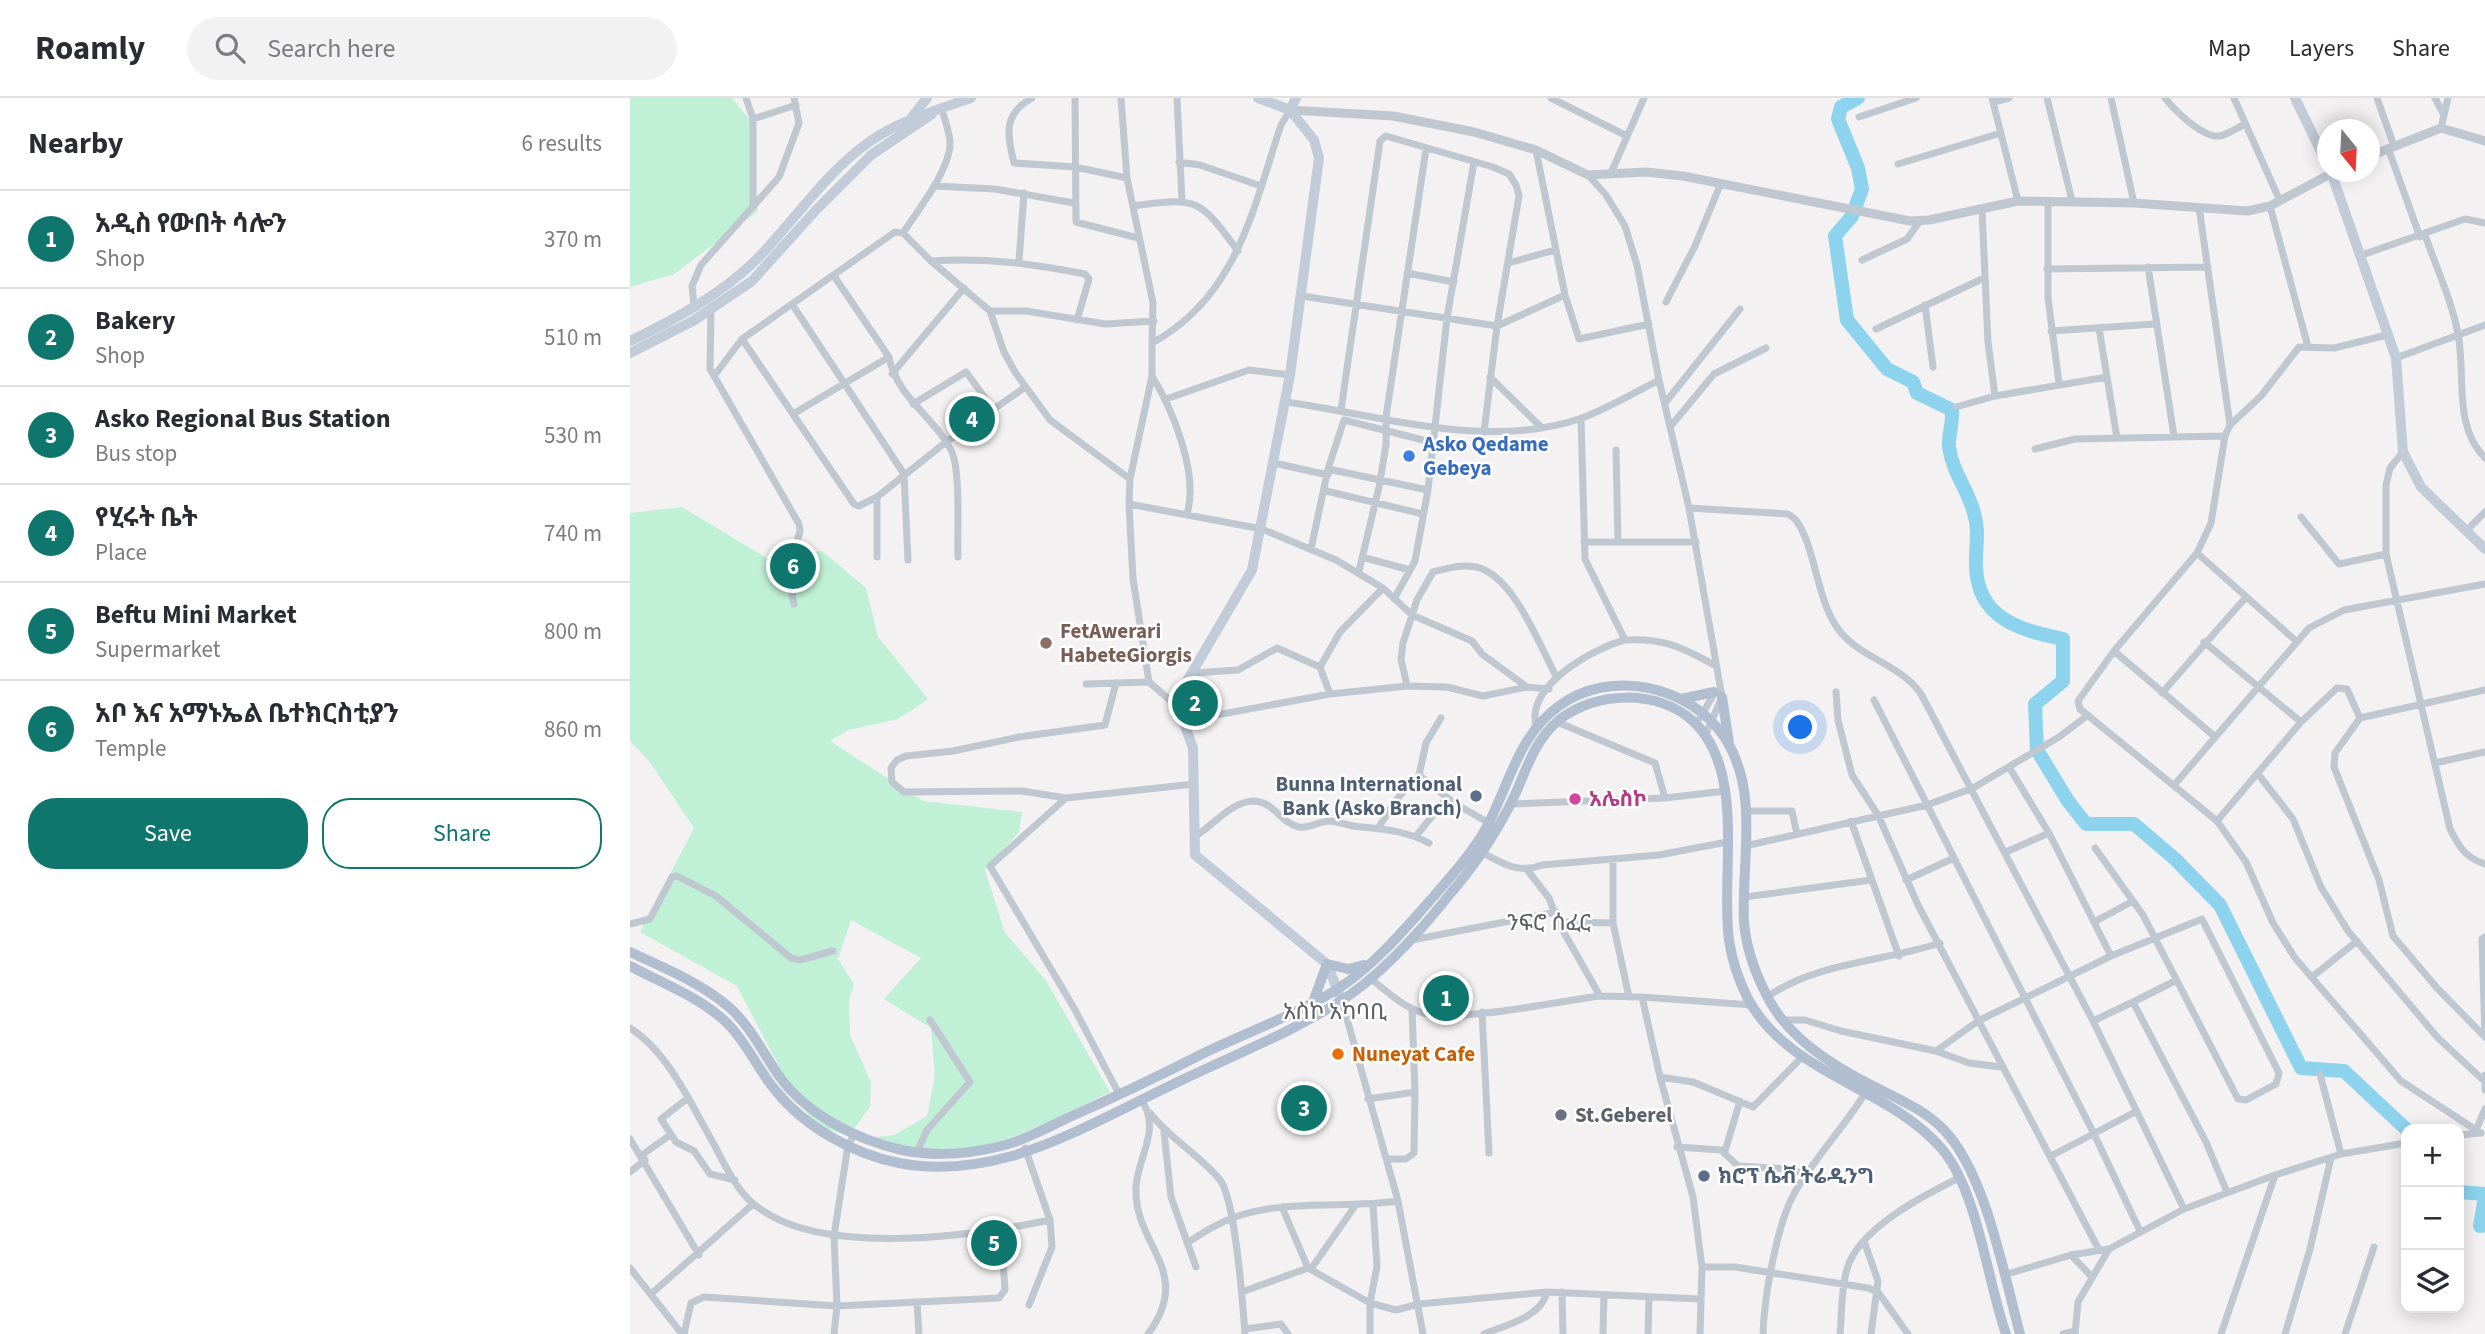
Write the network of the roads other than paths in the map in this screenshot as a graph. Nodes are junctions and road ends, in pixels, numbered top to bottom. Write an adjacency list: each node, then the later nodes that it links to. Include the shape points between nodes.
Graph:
1 (746, 98): 30 (street)
2 (927, 98): 31 (main road)
3 (971, 98): 25 (main road)
4 (1032, 98): 45 (street, via 1010,118 1014,163)
5 (1075, 98): 45 (street)
6 (1121, 98): 48 (street)
7 (1177, 98): 42 (street)
8 (1296, 98): 27 (main road)
9 (1551, 98): 35 (street)
10 (1644, 98): 35 (street)
11 (1884, 98): 26 (street)
12 (1916, 98): 26 (street)
13 (2009, 98): 24 (street)
14 (2048, 98): 58 (street)
15 (2111, 98): 61 (street)
16 (2165, 98): 32 (street, via 2183,118 2210,135 2218,137)
17 (2234, 98): 32 (street)
18 (2295, 98): 37 (main road)
19 (2376, 98): 38 (street)
20 (2435, 98): 28 (street)
21 (2448, 98): 28 (street)
22 (1264, 99): 27 (main road)
23 (796, 100): 30 (street); 62 (street, via 799,123 786,163)
24 (1993, 100): 34 (street)
25 (943, 107): 31 (main road); 52 (street, via 950,142); 73 (main road, via 871,155)
26 (1887, 107): 29 (street)
27 (1290, 110): 40 (street, via 1394,116); 53 (street); 90 (main road, via 1314,140 1319,158)
28 (2445, 115): 33 (street)
29 (1859, 117)
30 (753, 119): 62 (street)
31 (911, 119): 71 (main road, via 853,155)
32 (2245, 124): 59 (street)
33 (2441, 128): 36 (street); 38 (street)
34 (2001, 133): 44 (street); 56 (street)
35 (1625, 135): 46 (street)
36 (2485, 141)
37 (2317, 142)
38 (2391, 147): 41 (street); 70 (street)
39 (1426, 149): 43 (street); 84 (street); 92 (street, via 1386,136 1380,141)
40 (1536, 150): 47 (street); 74 (street)
41 (2380, 152)
42 (1179, 162): 53 (street); 55 (street)
43 (1474, 162): 80 (street, via 1509,174 1517,185 1518,207); 87 (street)
44 (1898, 164)
45 (1075, 167): 48 (street); 60 (street)
46 (1611, 173): 47 (street); 51 (street, via 1647,172)
47 (1588, 175): 103 (street, via 1625,226)
48 (1127, 178): 63 (street)
49 (2317, 179): 59 (street)
50 (2335, 182): 76 (main road)
51 (1721, 183): 67 (street); 91 (street, via 1696,246)
52 (934, 186): 54 (street); 69 (street)
53 (1261, 186): 75 (street)
54 (1024, 193): 60 (street); 79 (street)
55 (1182, 201): 63 (street); 75 (street, via 1198,205)
56 (2018, 201): 57 (street); 66 (street)
57 (2048, 201): 58 (street); 83 (street)
58 (2072, 201): 61 (street)
59 (2280, 201): 64 (street)
60 (1074, 203): 72 (street, via 1078,224)
61 (2134, 203): 65 (street)
62 (753, 206): 95 (street, via 701,265 692,286)
63 (1133, 206): 72 (street)
64 (2270, 206): 65 (street, via 2231,211); 115 (street)
65 (2199, 207): 82 (street)
66 (1982, 210): 67 (street); 86 (street)
67 (1920, 221): 77 (street, via 1907,239)
68 (2485, 223): 70 (street, via 2465,219)
69 (903, 233): 78 (street); 85 (street, via 895,232)
70 (2423, 236): 76 (street); 110 (street)
71 (777, 237): 73 (main road); 95 (main road, via 744,271)
72 (1138, 238): 102 (street)
73 (787, 245): 97 (main road, via 752,281)
74 (1555, 250): 80 (street); 89 (street)
75 (1238, 251): 114 (street, via 1230,270 1183,324)
76 (2359, 256): 111 (main road)
77 (1862, 260)
78 (932, 261): 79 (street); 88 (street)
79 (1019, 261): 101 (street, via 1088,276)
80 (1508, 263): 105 (street)
81 (2148, 267): 82 (street); 83 (street); 104 (street)
82 (2208, 267): 143 (street)
83 (2047, 269): 109 (street)
84 (1407, 274): 87 (street); 98 (street)
85 (834, 276): 93 (street); 118 (street)
86 (1984, 278): 94 (street); 131 (street)
87 (1454, 282): 100 (street)
88 (964, 288): 99 (street); 121 (street)
89 (1565, 295): 103 (street, via 1579,339); 105 (street)
90 (1302, 296): 92 (street); 122 (main road)
91 (1666, 302)
92 (1355, 303): 98 (street); 138 (street)
93 (792, 304): 112 (street); 129 (street)
94 (1925, 305): 108 (street); 120 (street)
95 (692, 307): 113 (main road)
96 (1740, 309): 134 (street)
97 (711, 310): 117 (main road); 123 (street, via 709,362)
98 (1401, 310): 100 (street); 140 (street)
99 (990, 311): 101 (street, via 1026,311); 130 (street, via 1004,352)
100 (1447, 318): 105 (street); 142 (street)
101 (1077, 320): 102 (street, via 1105,324)
102 (1154, 321): 114 (street)
103 (1649, 324): 127 (street)
104 (2155, 324): 107 (street); 148 (street)
105 (1497, 326): 125 (street)
106 (2485, 326): 110 (street)
107 (2099, 328): 109 (street); 126 (street)
108 (1876, 329)
109 (2051, 331): 128 (street)
110 (2458, 334): 119 (street); 156 (street, via 2469,440)
111 (2387, 335): 115 (street, via 2334,348); 119 (main road)
112 (742, 339): 123 (street); 139 (street)
113 (630, 341)
114 (1152, 343): 124 (street)
115 (2308, 347): 143 (street, via 2295,350 2261,396)
116 (1766, 348): 145 (street, via 1714,374)
117 (630, 353)
118 (889, 357): 121 (street); 129 (street)
119 (2396, 358): 155 (main road)
120 (1933, 368)
121 (892, 374): 135 (street)
122 (1290, 375): 132 (street, via 1249,370); 133 (main road)
123 (714, 376): 192 (street, via 799,524 788,572)
124 (1152, 376): 132 (street); 161 (street)
125 (1490, 377): 144 (street); 147 (street)
126 (2107, 377): 128 (street); 150 (street)
127 (1659, 380): 134 (street); 141 (street)
128 (2059, 383): 131 (street)
129 (845, 384): 139 (street); 159 (street)
130 (1024, 388): 137 (street); 161 (street, via 1050,420)
131 (1995, 396): 136 (street)
132 (1166, 399): 169 (street, via 1192,485)
133 (1286, 402): 138 (street); 157 (main road)
134 (1665, 403): 145 (street)
135 (913, 404): 137 (street, via 966,372); 151 (street)
136 (1956, 407)
137 (994, 410): 151 (street)
138 (1341, 410): 140 (street)
139 (793, 414): 164 (street, via 853,504 862,506)
140 (1386, 417): 142 (street); 146 (street)
141 (1581, 418): 144 (street); 174 (street)
142 (1435, 425): 147 (street); 152 (street)
143 (2230, 425): 149 (street)
144 (1541, 427): 147 (street)
145 (1670, 427): 167 (street)
146 (1386, 428): 152 (street); 158 (street, via 1344,420); 160 (street)
147 (1484, 432)
148 (2174, 436): 149 (street); 150 (street)
149 (2225, 436): 179 (street, via 2211,523)
150 (2117, 438): 153 (street, via 2075,439)
151 (946, 442): 159 (street); 182 (street, via 955,461)
152 (1435, 443): 162 (street)
153 (2035, 449)
154 (1616, 450): 175 (street)
155 (2403, 452): 173 (main road, via 2421,487); 180 (street, via 2390,468 2386,485)
156 (2485, 458)
157 (1274, 463): 158 (street); 172 (main road)
158 (1328, 472): 160 (street); 163 (street)
159 (904, 474): 164 (street); 184 (street)
160 (1380, 478): 162 (street); 165 (street)
161 (1130, 479): 166 (street)
162 (1428, 490): 170 (street)
163 (1326, 491): 165 (street); 177 (street)
164 (877, 497): 181 (street)
165 (1375, 503): 170 (street); 183 (street)
166 (1129, 504): 169 (street); 202 (street, via 1133,579)
167 (1689, 508): 176 (street); 237 (street, via 1788,514 1795,519 1838,629 1854,646 1915,685)
168 (2485, 512): 173 (street)
169 (1187, 514): 172 (street)
170 (1423, 514): 185 (street)
171 (2301, 517): 180 (street, via 2339,564)
172 (1262, 529): 177 (street); 200 (main road, via 1247,583)
173 (2466, 531): 178 (main road)
174 (1584, 542): 175 (street); 194 (street, via 1585,559)
175 (1618, 542): 176 (street)
176 (1696, 542): 198 (street)
177 (1311, 549): 186 (street)
178 (2485, 549)
179 (2197, 553): 189 (street); 197 (street)
180 (2386, 554): 191 (street)
181 (877, 557)
182 (958, 557)
183 (1362, 557): 185 (street); 186 (street)
184 (908, 560)
185 (1410, 570): 190 (street)
186 (1359, 571): 188 (street)
187 (2485, 584): 191 (street)
188 (1382, 588): 190 (street); 199 (street, via 1340,632)
189 (2246, 597): 195 (street); 196 (street)
190 (1394, 599): 193 (street)
191 (2396, 599): 195 (street, via 2344,610 2309,628); 216 (street)
192 (794, 604)
193 (1412, 615): 201 (street, via 1433,572 1477,567 1507,587); 205 (street, via 1402,653); 207 (street, via 1472,641 1482,654)
194 (1625, 640): 198 (street, via 1655,638 1683,647); 201 (street, via 1586,654)
195 (2296, 641): 206 (street)
196 (2204, 642): 206 (street); 212 (street)
197 (2114, 651): 212 (street); 218 (street, via 2080,694 2080,709)
198 (1716, 666): 210 (street)
199 (1320, 667): 200 (street, via 1276,648 1238,670); 213 (street)
200 (1193, 673): 217 (main road)
201 (1557, 678): 208 (street)
202 (1149, 682): 203 (street); 217 (street)
203 (1116, 683): 204 (street); 239 (street, via 1105,725 906,756 891,768 892,782 904,792 1022,791)
204 (1086, 684)
205 (1407, 686): 207 (street, via 1447,687 1483,696); 213 (street)
206 (2258, 686): 224 (street); 227 (street)
207 (1527, 687): 208 (street)
208 (1549, 689): 226 (street, via 1536,710)
209 (2485, 690): 216 (street)
210 (1718, 692): 214 (main road); 220 (street); 229 (main road)
211 (1836, 692): 245 (street, via 1852,775)
212 (2162, 693): 227 (street)
213 (1330, 694): 222 (street)
214 (1681, 699): 220 (main road); 226 (main road, via 1639,685 1615,685 1569,699)
215 (1874, 701): 243 (street)
216 (2419, 704): 221 (street); 231 (street)
217 (1178, 707): 222 (main road)
218 (2088, 715): 232 (street); 236 (street)
219 (1441, 718): 234 (street, via 1426,743)
220 (1707, 718): 225 (street); 228 (street); 229 (main road)
221 (2360, 718): 224 (street, via 2342,687); 306 (street, via 2335,753 2334,767 2379,880 2389,926 2437,988)
222 (1185, 721): 235 (main road, via 1193,748)
223 (1557, 722): 225 (main road, via 1590,703 1621,697 1670,707); 241 (street, via 1655,763); 242 (main road, via 1538,741)
224 (2301, 722): 233 (street)
225 (1697, 725): 228 (main road)
226 (1536, 726): 248 (main road)
227 (2213, 735): 236 (street)
228 (1705, 736): 238 (main road)
229 (1729, 746): 244 (main road, via 1745,793)
230 (2485, 752): 231 (street)
231 (2435, 763): 262 (street, via 2457,843 2472,860)
232 (2009, 767): 237 (street); 250 (street)
233 (2258, 774): 247 (street); 276 (street, via 2293,819 2321,887)
234 (1419, 775): 240 (street); 249 (street)
235 (1194, 784): 239 (street); 253 (main road)
236 (2175, 784): 247 (street)
237 (1973, 788): 243 (street); 258 (street)
238 (1726, 791): 241 (street); 254 (main road)
239 (1066, 798): 315 (street, via 990,866)
240 (1447, 798): 248 (street); 252 (street)
241 (1665, 798): 242 (street)
242 (1511, 804): 259 (main road)
243 (1927, 805): 245 (street); 260 (street)
244 (1746, 811): 251 (street, via 1792,811); 256 (main road)
245 (1878, 816): 246 (street); 265 (street)
246 (1851, 821): 251 (street); 264 (street)
247 (2217, 821): 285 (street, via 2246,862 2282,939)
248 (1489, 823): 282 (main road, via 1433,897)
249 (1379, 827): 252 (street); 253 (street, via 1331,821 1301,828 1266,803 1253,801 1230,808)
250 (2049, 833): 258 (street); 270 (street)
251 (1797, 834): 256 (street)
252 (1416, 836): 255 (street)
253 (1194, 837): 283 (main road, via 1197,860)
254 (1727, 842): 261 (street); 298 (main road, via 1730,946)
255 (1429, 844)
256 (1745, 846): 266 (main road)
257 (2095, 848): 267 (street)
258 (2006, 852): 287 (street)
259 (1483, 853): 263 (street); 275 (main road)
260 (1954, 858): 265 (street); 294 (street)
261 (1613, 859): 263 (street, via 1542,865); 271 (street)
262 (2485, 864)
263 (1528, 871): 268 (street)
264 (1871, 880): 266 (street); 280 (street)
265 (1906, 880): 277 (street)
266 (1745, 897): 292 (main road, via 1747,943)
267 (2133, 901): 270 (street); 273 (street)
268 (1556, 912): 269 (street); 275 (street)
269 (1558, 922): 271 (street); 290 (street)
270 (2094, 922): 281 (street)
271 (1613, 923): 291 (street)
272 (630, 924): 278 (street, via 650,919 672,877 677,876 716,897 791,958)
273 (2154, 936): 281 (street); 288 (street); 288 (street, via 2198,919 2206,921 2279,1073 2276,1084 2246,1100 2238,1099)
274 (2485, 937): 306 (street)
275 (1410, 940): 286 (main road)
276 (2357, 941): 285 (street); 312 (street, via 2438,1038)
277 (1940, 943): 280 (street); 303 (street)
278 (833, 951)
279 (630, 952): 328 (main road, via 724,1003 745,1023 788,1087)
280 (1899, 956): 292 (street, via 1820,970)
281 (2111, 956): 287 (street)
282 (1370, 963): 283 (main road, via 1348,969); 289 (main road)
283 (1327, 964): 289 (main road); 296 (main road)
284 (630, 966): 332 (main road, via 726,1021 786,1102 818,1129)
285 (2312, 977): 325 (street, via 2401,1081)
286 (1370, 978): 295 (main road); 299 (street)
287 (2070, 978): 294 (street); 304 (street)
288 (2175, 981): 297 (street)
289 (1339, 989): 295 (main road); 296 (main road)
290 (1600, 996): 291 (street); 300 (street)
291 (1629, 997): 293 (street)
292 (1767, 997): 302 (main road)
293 (1642, 998): 298 (street); 311 (street)
294 (2025, 998): 303 (street); 326 (street)
295 (1342, 1001): 318 (main road); 319 (street)
296 (1313, 1002): 315 (main road)
297 (2133, 1002): 304 (street); 348 (street)
298 (1752, 1005): 308 (main road)
299 (1412, 1009): 300 (street, via 1427,1014); 314 (street)
300 (1482, 1012): 337 (street)
301 (930, 1020): 336 (street, via 970,1082 927,1130)
302 (1783, 1020): 307 (street, via 1805,1020); 372 (main road, via 1819,1054 1924,1114 1953,1141 1981,1197)
303 (1978, 1021): 307 (street); 309 (street)
304 (2093, 1021): 322 (street)
305 (630, 1028): 317 (street)
306 (2485, 1037)
307 (1936, 1051): 309 (street, via 1969,1063)
308 (1802, 1057): 316 (main road); 320 (street, via 1757,1106)
309 (2001, 1067): 339 (street)
310 (2320, 1074): 338 (street)
311 (1660, 1077): 320 (street, via 1693,1082); 333 (street)
312 (2484, 1077): 313 (street)
313 (2485, 1090)
314 (1415, 1092): 319 (street); 342 (street, via 1414,1153 1406,1159)
315 (1119, 1094): 330 (main road)
316 (1864, 1095): 344 (street); 346 (main road, via 1920,1128 1941,1149)
317 (688, 1098): 327 (street, via 661,1119); 347 (street)
318 (1141, 1099): 323 (street); 334 (main road)
319 (1368, 1099): 342 (street)
320 (1740, 1101): 335 (street)
321 (2485, 1109): 325 (street)
322 (2137, 1111): 326 (street); 354 (street)
323 (1150, 1113): 324 (street); 393 (street, via 1138,1170 1137,1207 1166,1281 1163,1311)
324 (1164, 1131): 355 (street, via 1221,1181); 361 (street, via 1171,1197)
325 (2481, 1132)
326 (2094, 1134): 339 (street); 358 (street)
327 (670, 1135): 340 (street); 347 (street, via 694,1151 710,1174)
328 (854, 1135): 332 (street); 336 (main road)
329 (630, 1139): 340 (street)
330 (1022, 1139): 334 (street); 336 (main road, via 964,1154)
331 (2401, 1144): 338 (street)
332 (848, 1145): 334 (main road, via 890,1161 931,1166 975,1164); 359 (street)
333 (1677, 1147): 335 (street); 368 (street, via 1693,1197)
334 (1026, 1151): 356 (street)
335 (1725, 1151): 344 (street, via 1738,1166 1789,1169)
336 (917, 1152)
337 (1489, 1153)
338 (2341, 1154): 341 (street)
339 (2051, 1156): 363 (street)
340 (644, 1157): 343 (street); 365 (street)
341 (2331, 1158): 345 (street); 410 (street, via 2311,1249)
342 (1387, 1159): 349 (street)
343 (630, 1172)
344 (1808, 1175): 371 (street, via 1787,1211)
345 (2275, 1175): 348 (street); 409 (street)
346 (1959, 1178): 360 (street, via 1889,1219); 406 (main road)
347 (735, 1180): 350 (street)
348 (2227, 1192): 354 (street)
349 (1398, 1201): 351 (street); 385 (street)
350 (753, 1205): 359 (street, via 789,1225); 365 (street)
351 (1373, 1205): 352 (street); 384 (street, via 1377,1266)
352 (1355, 1206): 353 (street); 370 (street)
353 (1282, 1207): 355 (street); 370 (street)
354 (2184, 1209): 358 (street)
355 (1230, 1219): 361 (street); 375 (street)
356 (1050, 1220): 357 (street); 386 (street, via 1052,1247)
357 (1001, 1230): 359 (street); 383 (street, via 1003,1295)
358 (2140, 1231): 364 (street)
359 (834, 1236): 387 (street)
360 (1864, 1241): 374 (street, via 1850,1260); 378 (street)
361 (1186, 1243): 367 (street)
362 (2374, 1247): 411 (street)
363 (2098, 1248): 364 (street); 366 (street)
364 (2109, 1249): 373 (street)
365 (699, 1255): 379 (street)
366 (2071, 1255): 372 (street); 373 (street)
367 (1196, 1267)
368 (1702, 1267): 371 (street); 382 (street)
369 (630, 1268): 379 (street)
370 (1309, 1268): 375 (street); 384 (street)
371 (1771, 1273): 374 (street); 402 (street)
372 (2004, 1275): 407 (main road)
373 (2091, 1276): 389 (street, via 2078,1302)
374 (1845, 1283): 378 (street); 403 (street)
375 (1242, 1292): 388 (street)
376 (1547, 1292): 377 (street); 385 (street); 397 (street, via 1534,1312)
377 (1562, 1292): 380 (street); 398 (street)
378 (1878, 1292): 404 (street); 405 (street)
379 (651, 1294): 390 (street)
380 (1604, 1296): 381 (street); 399 (street)
381 (1649, 1297): 382 (street); 400 (street)
382 (1700, 1299): 401 (street)
383 (917, 1303): 387 (street); 392 (street)
384 (1370, 1303): 385 (street, via 1396,1310); 395 (street)
385 (1419, 1304): 396 (street)
386 (1029, 1305)
387 (837, 1306): 390 (street, via 695,1298); 391 (street)
388 (1245, 1331): 394 (street, via 1281,1324)
389 (2075, 1332): 408 (street)
390 (683, 1334)
391 (834, 1334)
392 (919, 1334)
393 (1148, 1334)
394 (1288, 1334)
395 (1370, 1334)
396 (1423, 1334)
397 (1484, 1334)
398 (1563, 1334)
399 (1603, 1334)
400 (1648, 1334)
401 (1700, 1334)
402 (1763, 1334)
403 (1840, 1334)
404 (1871, 1334)
405 (1908, 1334)
406 (2006, 1334)
407 (2020, 1334)
408 (2063, 1334)
409 (2221, 1334)
410 (2285, 1334)
411 (2345, 1334)

